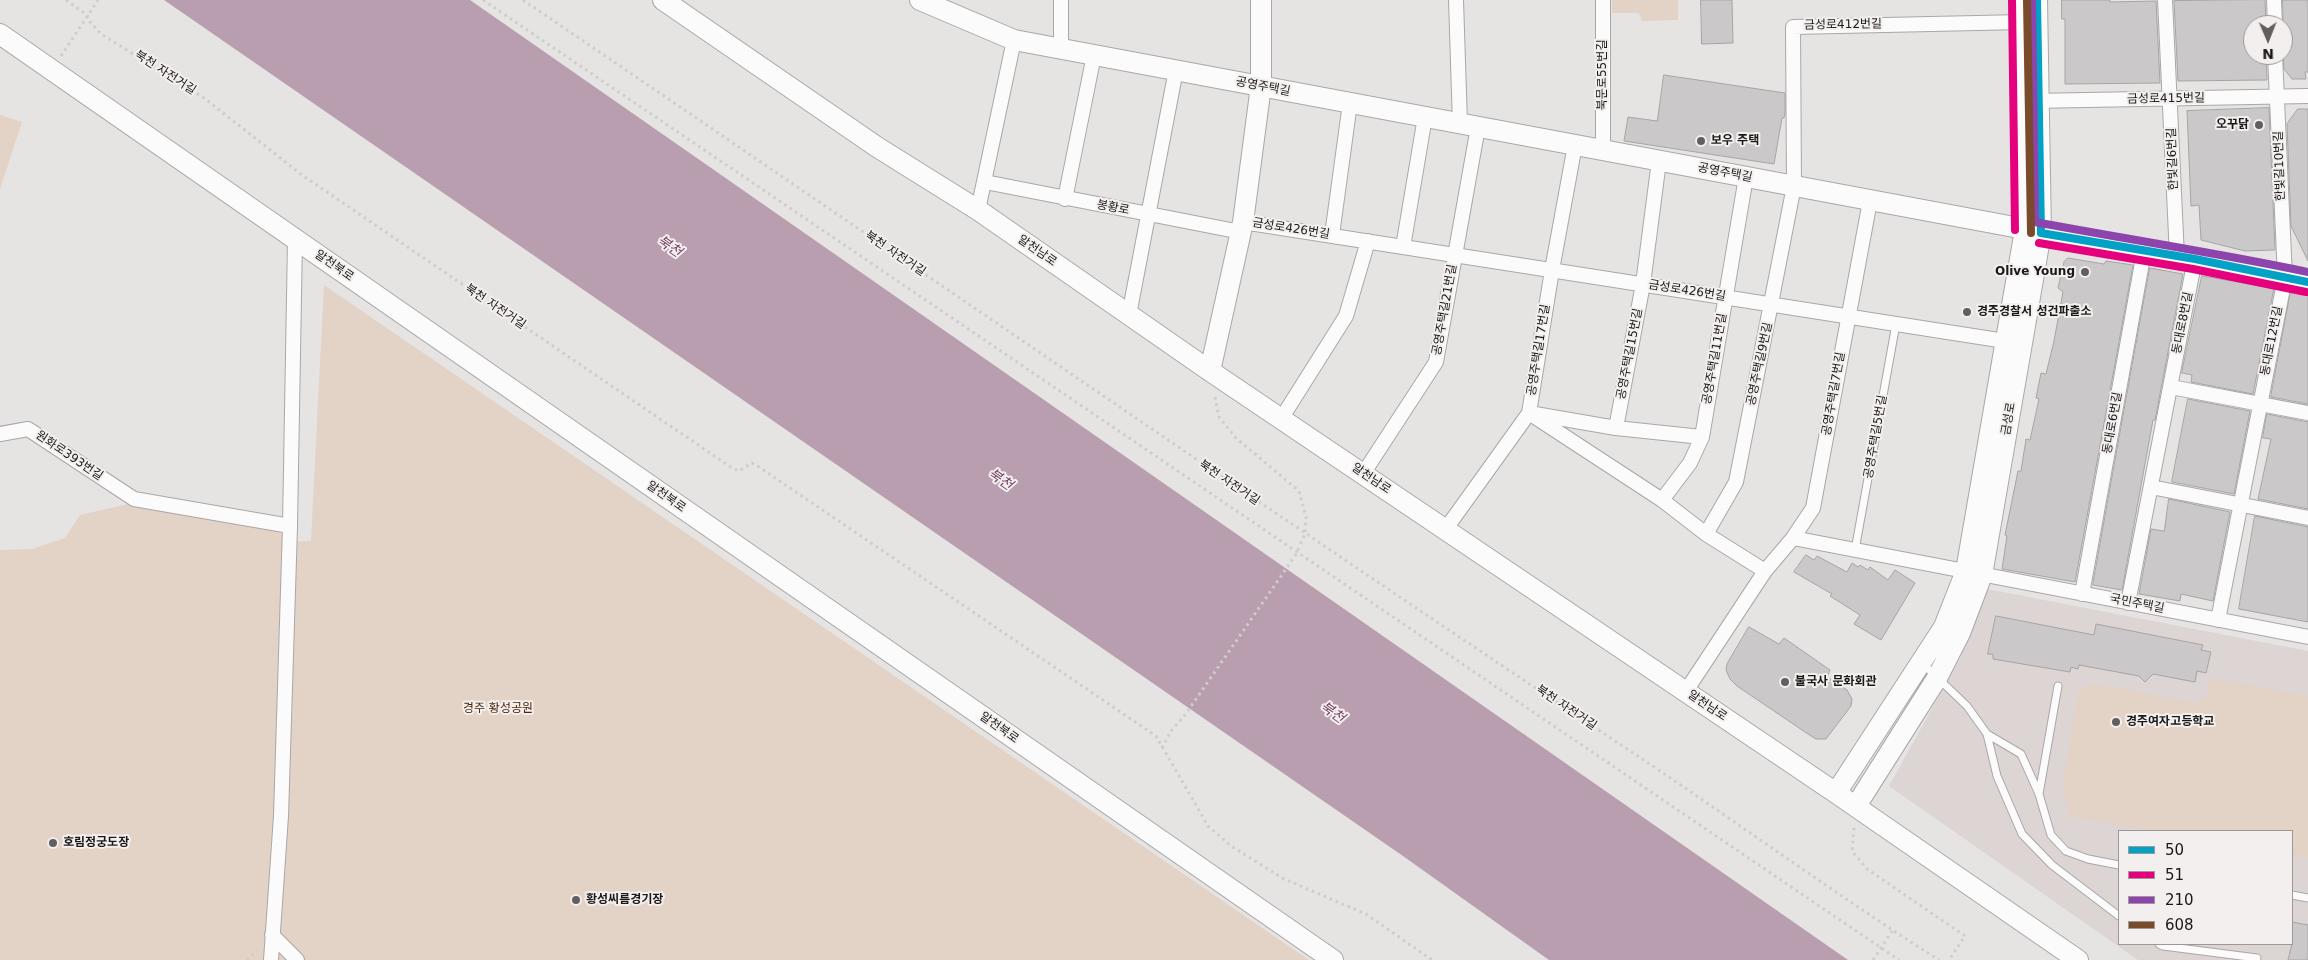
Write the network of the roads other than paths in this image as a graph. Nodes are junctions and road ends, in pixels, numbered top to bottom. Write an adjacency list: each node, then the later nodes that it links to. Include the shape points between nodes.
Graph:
1 (663, 0): 35 (street, 알천남로, via 877,146)
2 (920, 0): 14 (street, 공영주택길)
3 (1061, 0): 15 (street)
4 (1261, 0): 19 (street)
5 (1456, 0): 26 (street, 공영주택길21번길)
6 (1603, 0): 28 (street, 북문로55번길)
7 (2022, 0): 12 (street, 금성로)
8 (2036, 0): 23 (street, 금성로)
9 (2165, 0): 22 (street, 한빛길6번길)
10 (2274, 0): 11 (street)
11 (2275, 15)
12 (2023, 22): 23 (street, 금성로); 32 (street, 금성로412번길, via 1793,27)
13 (0, 34): 40 (street, 알천북로)
14 (1014, 40): 15 (street, 공영주택길); 31 (street)
15 (1061, 48): 16 (street, 공영주택길)
16 (1094, 55): 18 (street, 공영주택길); 33 (street)
17 (2275, 65): 21 (street, 한빛길10번길)
18 (1176, 70): 19 (street, 공영주택길); 36 (street)
19 (1261, 86): 24 (street, 공영주택길); 37 (street)
20 (2308, 96): 21 (street, 금성로415번길)
21 (2277, 97): 22 (street, 금성로415번길); 47 (street, 한빛길10번길)
22 (2171, 99): 23 (street, 금성로415번길); 45 (street, 한빛길6번길)
23 (2032, 101): 38 (street, 금성로)
24 (1350, 103): 25 (street, 공영주택길); 39 (street)
25 (1425, 117): 26 (street, 공영주택길); 42 (street)
26 (1469, 125): 27 (street, 공영주택길); 44 (street, 공영주택길21번길)
27 (1575, 145): 28 (street, 공영주택길); 46 (street, 공영주택길17번길)
28 (1603, 150): 29 (street, 공영주택길)
29 (1659, 161): 30 (street, 공영주택길); 49 (street, 공영주택길15번길)
30 (1746, 177): 32 (street, 공영주택길); 50 (street, 공영주택길11번길)
31 (985, 182): 33 (street, 봉황로); 35 (street)
32 (1794, 186): 34 (street, 공영주택길); 51 (street, 공영주택길9번길)
33 (1065, 199): 36 (street, 봉황로)
34 (1870, 201): 38 (street, 공영주택길); 53 (street, 공영주택길7번길)
35 (978, 210): 52 (street, 알천남로)
36 (1148, 216): 37 (street, 봉황로); 52 (street)
37 (1242, 227): 39 (street, 금성로426번길); 56 (street)
38 (2033, 231): 43 (street, 공영주택길); 55 (street, 금성로); 76 (street, 금성로)
39 (1332, 235): 41 (street, 금성로426번길)
40 (295, 240): 70 (street); 98 (street, 알천북로)
41 (1368, 241): 42 (street, 금성로426번길); 61 (street, via 1346,316)
42 (1403, 247): 44 (street, 금성로426번길)
43 (2144, 252): 45 (street, 공영주택길); 77 (street, 동대로6번길)
44 (1454, 255): 46 (street, 금성로426번길); 65 (street, 공영주택길21번길, via 1436,362)
45 (2186, 258): 47 (street, 공영주택길); 57 (street, 동대로8번길)
46 (1552, 270): 49 (street, 금성로426번길); 59 (street, 공영주택길17번길)
47 (2284, 278): 48 (street, 공영주택길); 58 (street, 동대로12번길)
48 (2308, 282)
49 (1643, 284): 50 (street, 금성로426번길); 62 (street, 공영주택길15번길)
50 (1726, 297): 51 (street, 금성로426번길); 64 (street, 공영주택길11번길)
51 (1772, 304): 53 (street, 금성로426번길); 72 (street, 공영주택길9번길, via 1736,482)
52 (1129, 315): 56 (street, 알천남로)
53 (1848, 316): 54 (street, 금성로426번길); 73 (street, 공영주택길7번길, via 1813,508)
54 (1896, 324): 55 (street, 금성로426번길); 74 (lane, 공영주택길5번길)
55 (2005, 341): 76 (street, 금성로)
56 (1210, 371): 61 (street, 알천남로)
57 (2171, 387): 58 (street); 66 (street, 동대로8번길)
58 (2260, 404): 60 (street); 68 (street, 동대로12번길)
59 (1529, 413): 62 (street); 67 (street); 71 (street, 공영주택길17번길)
60 (2308, 413)
61 (1281, 419): 65 (street, 알천남로)
62 (1616, 428): 64 (street)
63 (0, 434): 70 (street, 원화로393번길, via 28,428 134,499)
64 (1702, 437): 67 (street, 공영주택길11번길, via 1690,464)
65 (1363, 474): 71 (street, 알천남로)
66 (2151, 487): 68 (street); 78 (street, 동대로8번길)
67 (1662, 500): 72 (street)
68 (2241, 505): 69 (street); 79 (street, 동대로12번길)
69 (2308, 518)
70 (290, 526): 93 (street, via 281,816)
71 (1446, 530): 84 (street, 알천남로)
72 (1706, 534): 75 (street)
73 (1793, 538): 74 (street); 75 (street, 공영주택길7번길)
74 (1856, 550): 76 (street)
75 (1765, 572): 84 (street, 공영주택길7번길)
76 (1974, 573): 77 (street, 국민주택길); 81 (street, 금성로); 82 (street, 금성로, via 1960,633)
77 (2082, 594): 78 (street, 국민주택길)
78 (2128, 602): 79 (street, 국민주택길)
79 (2218, 620): 80 (street, 국민주택길)
80 (2308, 637)
81 (1921, 663): 82 (lane); 86 (street, 금성로)
82 (1937, 678): 85 (lane, via 1967,706); 88 (street, 금성로)
83 (2058, 686): 87 (lane)
84 (1686, 691): 86 (street, 알천남로)
85 (1987, 734): 87 (lane, via 2020,754); 92 (lane, via 1997,776 2022,834 2052,865)
86 (1836, 793): 88 (street, 알천남로)
87 (2039, 794): 89 (lane, via 2051,835 2066,851)
88 (1856, 806): 99 (street, 알천남로)
89 (2118, 865)
90 (2293, 895): 91 (lane)
91 (2308, 898)
92 (2118, 915)
93 (272, 935): 96 (street); 97 (street)
94 (2162, 945): 95 (lane)
95 (2257, 958)
96 (271, 960)
97 (297, 960)
98 (1333, 960)
99 (2078, 960)

